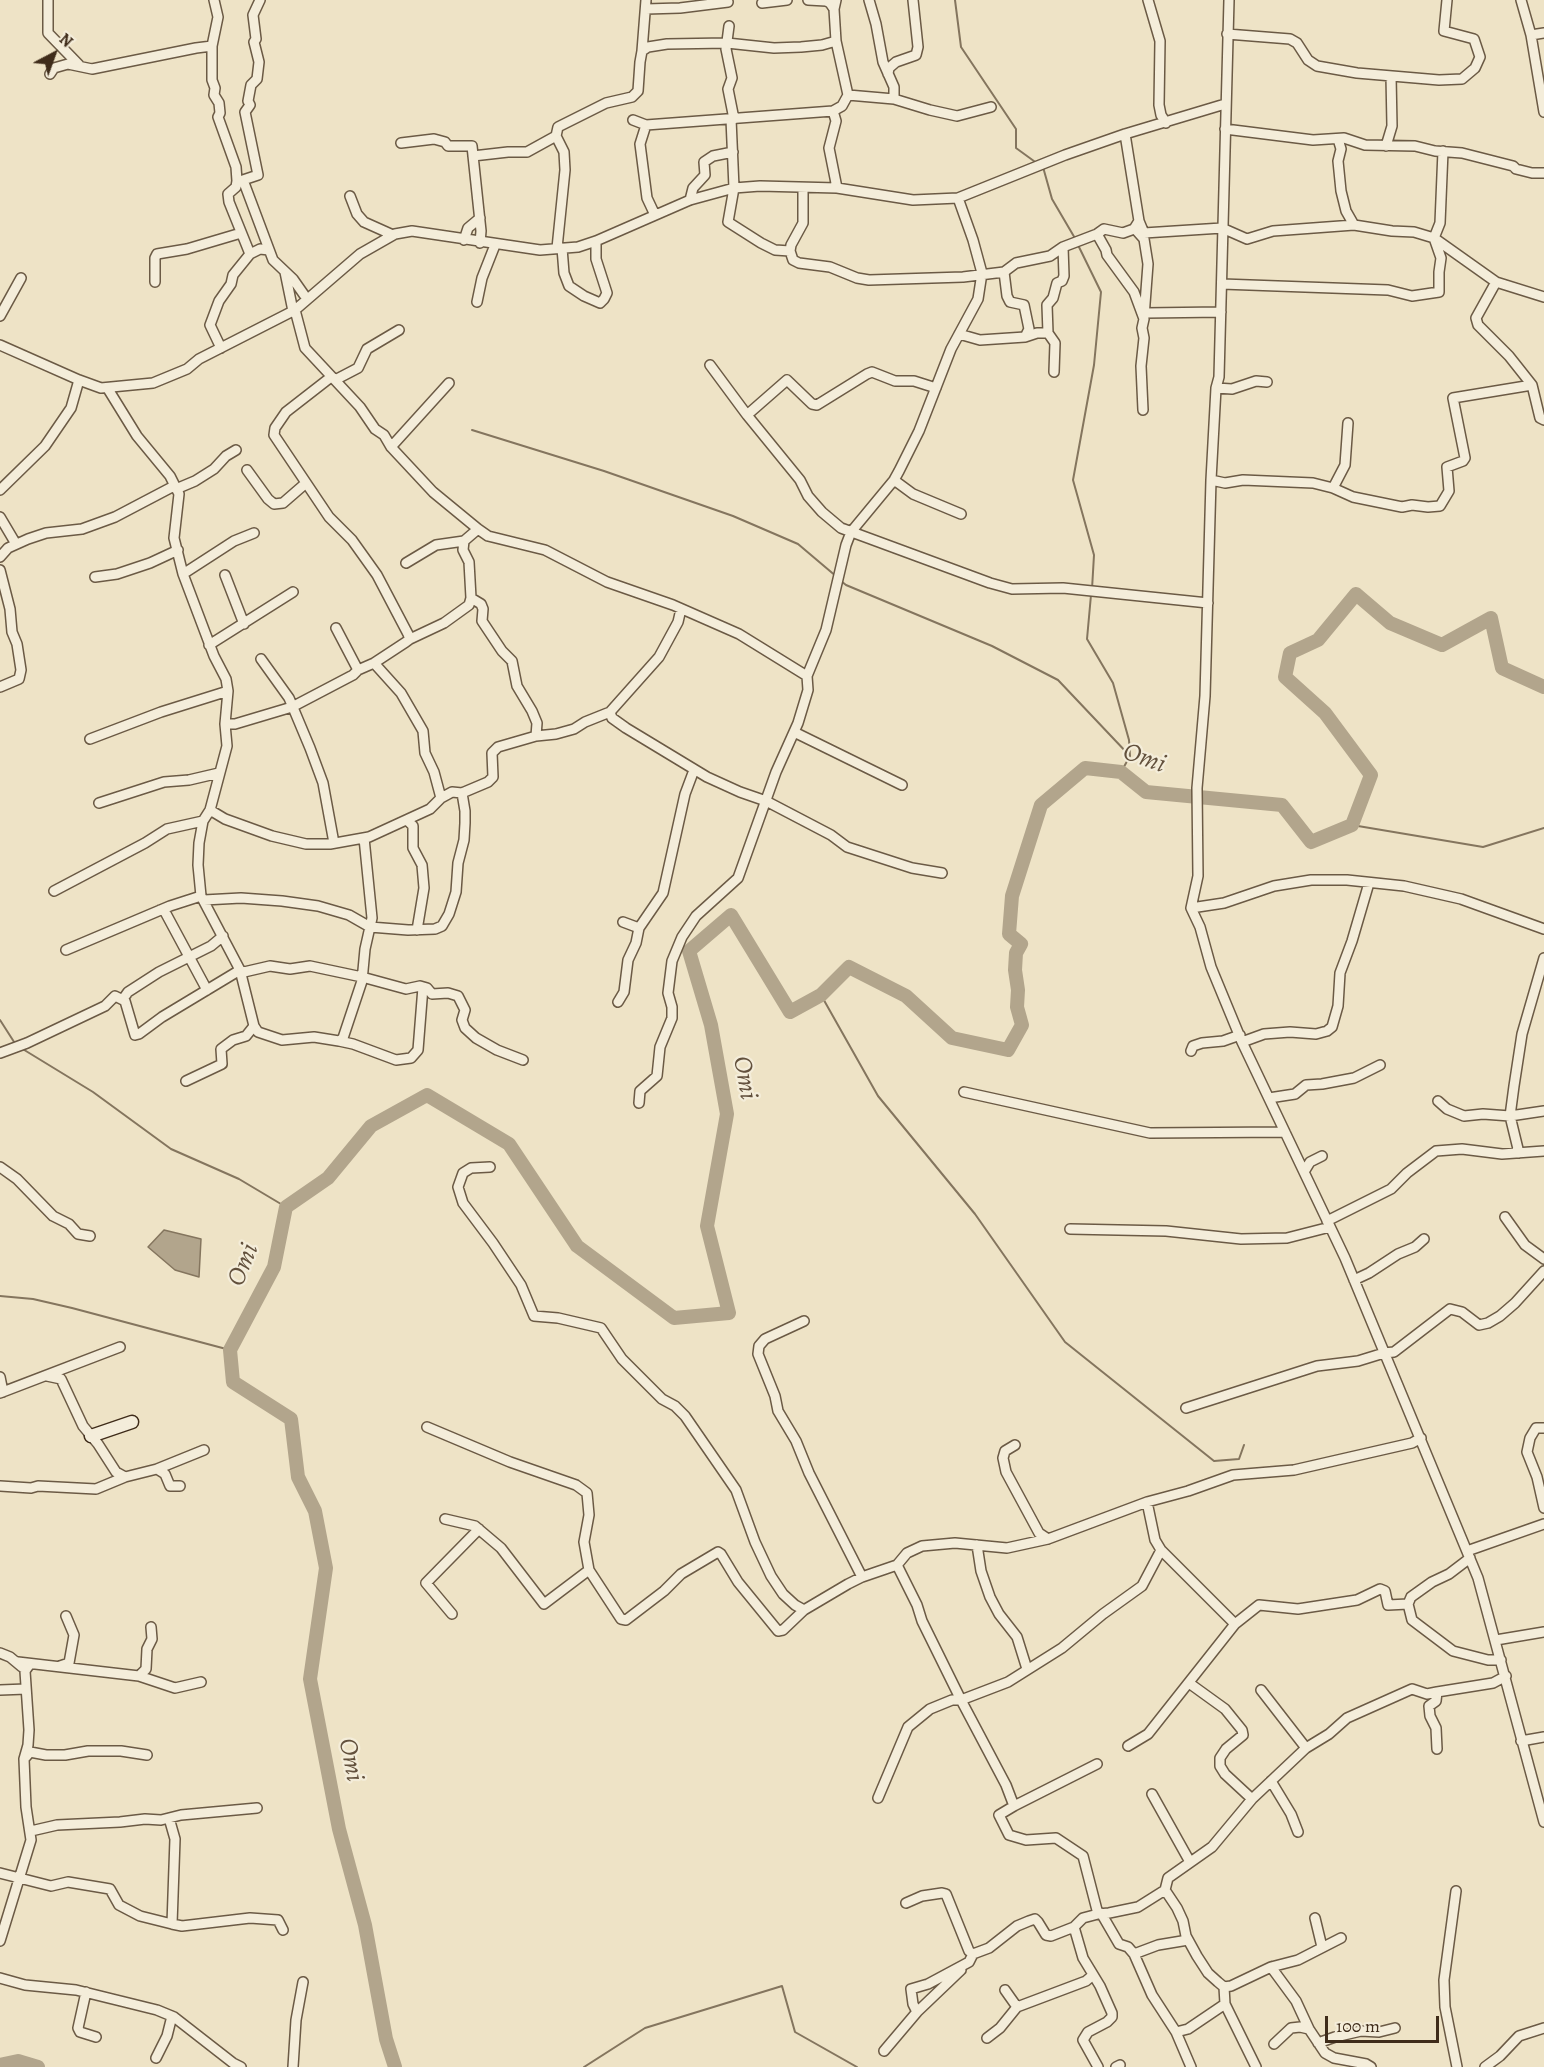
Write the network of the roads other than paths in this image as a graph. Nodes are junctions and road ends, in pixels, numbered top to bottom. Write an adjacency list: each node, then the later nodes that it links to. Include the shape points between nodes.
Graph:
1 (48, 0): 24 (street, via 48,33)
2 (214, 0): 22 (street, via 218,17)
3 (260, 0): 69 (street, via 253,15 259,62 257,79 251,85 250,105 245,112 258,175 243,180)
4 (787, 0): 13 (street)
5 (808, 0): 15 (street)
6 (869, 0): 26 (street)
7 (913, 0): 26 (street, via 916,55 896,62)
8 (1148, 0): 36 (street, via 1160,41 1158,105)
9 (1229, 0): 18 (street)
10 (1447, 0): 27 (street, via 1444,31 1474,39 1480,57 1475,68 1462,79)
11 (1521, 0): 19 (street)
12 (728, 2): 14 (street, via 680,8)
13 (762, 3)
14 (646, 5): 23 (street)
15 (835, 5): 20 (street)
16 (729, 26): 21 (street)
17 (1544, 33): 19 (street)
18 (1227, 34): 27 (street, via 1290,39 1317,66); 30 (street)
19 (1531, 35): 33 (street)
20 (836, 41): 21 (street, via 774,48); 28 (street)
21 (727, 43): 23 (street, via 667,44); 34 (street)
22 (212, 46): 24 (street, via 106,67 92,69); 59 (street, via 218,117 236,167 236,187 228,194 229,202)
23 (642, 51): 40 (street, via 638,91 632,97 606,103 563,124)
24 (79, 65): 25 (street, via 54,68)
25 (50, 74)
26 (888, 74): 29 (street)
27 (1391, 76): 43 (street, via 1392,126)
28 (848, 95): 29 (street); 32 (street, via 842,106)
29 (894, 99): 31 (street, via 957,116)
30 (1225, 104): 36 (street); 38 (street)
31 (991, 107)
32 (833, 111): 34 (street); 50 (street, via 836,121 829,147)
33 (1544, 112)
34 (733, 119): 37 (street); 45 (street)
35 (633, 120): 37 (street)
36 (1166, 123): 39 (street)
37 (646, 125): 54 (street, via 640,144 647,198)
38 (1225, 129): 41 (street, via 1313,140); 58 (street)
39 (1125, 134): 52 (street); 56 (street)
40 (556, 136): 46 (street, via 528,152); 68 (street, via 564,152 565,170)
41 (1338, 139): 43 (street); 57 (street, via 1341,191)
42 (401, 143): 46 (street, via 434,139 448,146 472,146)
43 (1386, 146): 44 (street)
44 (1443, 151): 47 (street); 62 (street, via 1441,215)
45 (733, 152): 48 (street); 53 (street, via 704,162 705,176 693,188)
46 (473, 156): 55 (street)
47 (1544, 173)
48 (734, 188): 49 (street); 53 (street); 70 (street, via 728,222 768,247)
49 (803, 189): 50 (street); 70 (street, via 803,223)
50 (837, 189): 52 (street, via 913,201)
51 (350, 196): 61 (street, via 364,222)
52 (958, 198): 74 (street)
53 (690, 200): 54 (street)
54 (655, 214): 64 (street)
55 (480, 218): 63 (street, via 468,228); 65 (street)
56 (1137, 225): 58 (street, via 1144,233); 60 (street, via 1123,233 1104,229); 85 (street, via 1148,264)
57 (1353, 225): 58 (street, via 1273,231 1247,239); 62 (street)
58 (1222, 228): 78 (street)
59 (241, 233): 71 (street); 76 (street, via 157,254)
60 (1098, 234): 67 (street); 85 (street)
61 (393, 235): 63 (street, via 412,231); 80 (street, via 360,254)
62 (1434, 238): 77 (street); 78 (street, via 1441,258 1439,292 1412,296 1388,290)
63 (464, 240): 65 (street)
64 (596, 241): 68 (street); 68 (street, via 596,258 607,293 600,303 569,286)
65 (480, 243): 66 (street)
66 (495, 245): 68 (street); 81 (street)
67 (1063, 247): 73 (street, via 1050,256 1016,263); 87 (street, via 1064,276 1047,305)
68 (560, 248)
69 (269, 250): 71 (street); 72 (street, via 273,260)
70 (790, 251): 74 (street, via 799,263 830,267 869,280)
71 (250, 254): 91 (street, via 233,275 211,318 210,325)
72 (284, 269): 80 (street); 82 (street)
73 (1004, 272): 74 (street); 89 (street, via 1010,302 1024,305 1029,329)
74 (982, 273): 88 (street, via 978,299)
75 (21, 278): 84 (street)
76 (155, 282)
77 (1496, 282): 79 (street); 98 (street, via 1476,318 1478,325)
78 (1222, 284): 83 (street)
79 (1544, 297)
80 (307, 299): 82 (street)
81 (477, 302)
82 (294, 310): 91 (street); 94 (street, via 305,348)
83 (1221, 312): 85 (street); 101 (street)
84 (0, 316)
85 (1145, 316): 102 (street)
86 (399, 330): 94 (street, via 367,350 358,368)
87 (1048, 333): 89 (street); 93 (street, via 1055,343)
88 (959, 334): 89 (street, via 980,340); 100 (street)
89 (1025, 337)
90 (0, 345): 95 (street)
91 (221, 348): 99 (street, via 188,369 153,383)
92 (710, 365): 103 (street)
93 (1054, 372)
94 (333, 379): 106 (street); 111 (street, via 286,412 275,428 279,444)
95 (79, 380): 99 (street); 114 (street, via 71,408 45,446)
96 (1267, 382): 101 (street)
97 (449, 383): 106 (street)
98 (1532, 385): 104 (street, via 1540,418); 113 (street, via 1453,398 1464,458 1447,467 1449,491 1440,506 1402,507 1353,497)
99 (108, 388): 112 (street)
100 (936, 388): 103 (street, via 914,381 895,381 872,372 817,405 788,380); 109 (street)
101 (1216, 388): 110 (street)
102 (1143, 410)
103 (747, 415): 118 (street, via 822,513)
104 (1544, 420)
105 (1348, 423): 113 (street, via 1345,465)
106 (391, 447): 117 (street, via 433,492)
107 (236, 450): 112 (street, via 195,481)
108 (247, 470): 111 (street, via 274,504 283,503)
109 (894, 480): 115 (street, via 913,494); 118 (street)
110 (1211, 480): 113 (street, via 1282,481); 131 (street)
111 (306, 483): 135 (street, via 377,575)
112 (175, 487): 121 (street, via 116,517); 122 (street, via 178,494 174,538)
113 (1333, 488)
114 (0, 490)
115 (961, 514)
116 (0, 517): 121 (street)
117 (478, 529): 120 (street); 132 (street, via 488,536 545,550 607,582)
118 (851, 532): 131 (street, via 1012,589 1063,588); 140 (street, via 826,630)
119 (254, 533): 126 (street, via 234,541)
120 (464, 541): 124 (street, via 436,545); 130 (street)
121 (16, 544): 123 (street)
122 (178, 550): 126 (street); 128 (street, via 117,574)
123 (0, 555)
124 (406, 563)
125 (0, 570): 141 (street, via 21,670 19,679)
126 (183, 574): 136 (street)
127 (225, 575): 133 (street)
128 (95, 577)
129 (293, 592): 133 (street)
130 (471, 598): 135 (street, via 470,605 454,616); 147 (street, via 481,604 482,621 512,661 516,686 537,723)
131 (1208, 603): 165 (street, via 1197,789 1198,876)
132 (681, 609): 140 (street, via 739,634); 144 (street, via 659,657)
133 (244, 624): 136 (street)
134 (336, 628): 139 (street)
135 (410, 639): 138 (street)
136 (209, 645): 142 (street)
137 (261, 659): 143 (street)
138 (374, 663): 139 (street); 153 (street, via 401,693 423,731 425,753)
139 (357, 670): 143 (street, via 346,680)
140 (807, 676): 146 (street, via 808,690)
141 (0, 687)
142 (228, 691): 145 (street); 148 (street)
143 (292, 707): 145 (street); 160 (street, via 323,783)
144 (610, 712): 147 (street, via 573,729); 149 (street, via 626,728)
145 (225, 724): 150 (street, via 227,746)
146 (794, 732): 151 (street); 154 (street)
147 (536, 736): 152 (street, via 498,747 492,753 493,777)
148 (90, 739)
149 (694, 770): 154 (street); 169 (street, via 663,893)
150 (219, 773): 155 (street, via 164,782); 156 (street)
151 (902, 785)
152 (462, 793): 153 (street, via 452,792); 171 (street, via 464,840 449,915 442,926)
153 (441, 798): 157 (street, via 430,809)
154 (766, 801): 161 (street, via 847,847 912,868); 193 (street, via 738,878 696,916 682,937 672,961 668,993 672,1018 660,1047 657,1076 640,1092)
155 (99, 803)
156 (210, 810): 158 (street); 160 (street, via 272,836 306,844)
157 (407, 820): 159 (street); 171 (street, via 413,826 413,848 422,865 424,888)
158 (203, 821): 163 (street, via 167,830); 164 (street, via 198,865)
159 (364, 838): 160 (street); 168 (street, via 372,902)
160 (334, 843)
161 (942, 873)
162 (1369, 883): 165 (street, via 1311,880); 170 (street, via 1404,886 1461,899); 183 (street, via 1340,973 1332,1027 1316,1034 1290,1032)
163 (54, 891)
164 (203, 898): 166 (street); 168 (street, via 318,906); 172 (street)
165 (1191, 908): 183 (street)
166 (160, 910): 173 (street); 174 (street, via 164,910)
167 (623, 922): 169 (street)
168 (370, 927): 171 (street); 177 (street)
169 (639, 928): 181 (street, via 628,960 624,992)
170 (1544, 929)
171 (417, 930)
172 (223, 936): 174 (street); 176 (street)
173 (66, 950)
174 (190, 957): 179 (street); 180 (street, via 159,972)
175 (1544, 958): 195 (street, via 1522,1034)
176 (240, 970): 177 (street, via 310,966); 179 (street); 182 (street)
177 (362, 977): 178 (street, via 406,989); 184 (street, via 350,1021)
178 (423, 987): 184 (street, via 418,1050 411,1058 396,1059); 187 (street, via 432,994 459,996 465,1011 465,1028 497,1050)
179 (207, 990): 180 (street, via 135,1035)
180 (123, 999): 186 (street, via 115,996 105,1006)
181 (618, 1002)
182 (254, 1026): 184 (street, via 258,1032 282,1040 314,1037); 189 (street, via 246,1036 220,1049 222,1064)
183 (1241, 1039): 185 (street, via 1202,1043); 191 (street)
184 (339, 1041)
185 (1191, 1051)
186 (0, 1053)
187 (523, 1059)
188 (1380, 1065): 191 (street, via 1354,1078 1306,1085 1294,1094)
189 (186, 1081)
190 (964, 1092): 196 (street, via 1150,1133)
191 (1269, 1098): 196 (street)
192 (1438, 1101): 195 (street, via 1464,1116)
193 (639, 1102)
194 (1544, 1111): 195 (street)
195 (1510, 1116): 198 (street)
196 (1285, 1132): 202 (street)
197 (1544, 1151): 198 (street)
198 (1519, 1153): 204 (street, via 1436,1151 1391,1189)
199 (1322, 1156): 202 (street, via 1313,1159)
200 (0, 1167): 206 (street, via 53,1216 78,1234)
201 (490, 1167): 242 (street, via 471,1168 463,1173 458,1187 463,1203 521,1285 534,1316 601,1328 622,1359 685,1416 736,1490 771,1576 783,1594)
202 (1304, 1172): 204 (street)
203 (1505, 1217): 208 (street, via 1525,1245)
204 (1329, 1224): 205 (street, via 1287,1238 1240,1239 1166,1231); 210 (street)
205 (1070, 1229)
206 (90, 1236)
207 (1424, 1239): 210 (street)
208 (1544, 1259)
209 (1544, 1271): 213 (street, via 1515,1303 1488,1323 1479,1325 1462,1312 1450,1309 1394,1352)
210 (1354, 1280): 213 (street)
211 (804, 1321): 240 (street, via 765,1339 758,1354 778,1411)
212 (120, 1347): 214 (street)
213 (1384, 1353): 217 (street, via 1317,1366); 222 (street)
214 (47, 1376): 216 (street); 221 (street, via 61,1379)
215 (0, 1377): 216 (street)
216 (2, 1393)
217 (1186, 1408)
218 (132, 1422): 221 (street)
219 (426, 1427): 239 (street, via 576,1485 587,1493 589,1515 584,1542)
220 (1544, 1428): 230 (street, via 1536,1428 1527,1452)
221 (91, 1436): 226 (street, via 116,1472)
222 (1421, 1438): 229 (street, via 1293,1470 1233,1475); 237 (street)
223 (1015, 1445): 234 (street, via 1005,1451 1006,1472 1039,1533)
224 (204, 1450): 225 (street)
225 (157, 1469): 226 (street); 228 (street, via 165,1474 170,1486)
226 (124, 1477): 227 (street, via 96,1488)
227 (0, 1486)
228 (180, 1486)
229 (1147, 1502): 234 (street); 236 (street)
230 (1544, 1508)
231 (445, 1519): 233 (street)
232 (1544, 1524): 237 (street)
233 (479, 1529): 239 (street, via 501,1548 544,1604); 243 (street, via 426,1583)
234 (1048, 1539): 235 (street, via 1007,1548)
235 (977, 1545): 238 (street, via 922,1545 907,1553); 253 (street, via 990,1597 1017,1637)
236 (1161, 1550): 245 (street); 253 (street, via 1142,1587)
237 (1468, 1555): 241 (street); 248 (street)
238 (897, 1565): 240 (street); 262 (street)
239 (589, 1570): 242 (street, via 621,1620 664,1591 681,1574 718,1552 778,1631)
240 (862, 1577): 242 (street)
241 (1408, 1604): 245 (street, via 1388,1605 1385,1591 1380,1589 1357,1600 1298,1609 1258,1605); 250 (street, via 1412,1620 1453,1651)
242 (804, 1610)
243 (452, 1614)
244 (66, 1616): 251 (street, via 74,1635 72,1649 69,1663)
245 (1236, 1624): 257 (street)
246 (151, 1627): 254 (street, via 146,1669)
247 (1544, 1632): 248 (street)
248 (1496, 1640): 250 (street)
249 (0, 1653): 252 (street)
250 (1501, 1660): 255 (street)
251 (58, 1666): 252 (street); 254 (street)
252 (28, 1667): 258 (street)
253 (1027, 1670): 262 (street, via 1008,1682)
254 (139, 1676): 256 (street, via 175,1688)
255 (1506, 1676): 261 (street, via 1493,1683); 264 (street)
256 (201, 1682)
257 (1189, 1683): 265 (street, via 1148,1734); 274 (street, via 1225,1709 1242,1730 1243,1735 1220,1758 1220,1766)
258 (26, 1689): 259 (street); 269 (street, via 29,1730)
259 (0, 1690)
260 (1260, 1690): 266 (street)
261 (1437, 1692): 266 (street, via 1427,1694 1412,1689 1347,1719); 267 (street, via 1436,1701 1430,1706)
262 (961, 1700): 273 (street, via 930,1709 908,1727); 275 (street)
263 (1544, 1737): 264 (street)
264 (1521, 1741): 278 (street)
265 (1128, 1746)
266 (1306, 1748): 271 (street)
267 (1437, 1749)
268 (147, 1755): 269 (street, via 121,1751 65,1755 30,1752)
269 (24, 1759): 279 (street)
270 (1097, 1764): 275 (street)
271 (1271, 1780): 274 (street); 280 (street)
272 (1152, 1794): 281 (street)
273 (878, 1798)
274 (1252, 1799): 281 (street, via 1212,1847)
275 (1014, 1806): 287 (street, via 999,1815 1009,1835 1026,1840 1056,1838 1083,1856)
276 (257, 1808): 277 (street)
277 (169, 1818): 279 (street, via 57,1825); 289 (street, via 175,1839)
278 (1544, 1822)
279 (31, 1831): 283 (street, via 32,1840)
280 (1298, 1832)
281 (1190, 1862): 284 (street, via 1168,1878)
282 (0, 1873): 283 (street)
283 (19, 1877): 289 (street, via 51,1887 68,1882 110,1889 119,1905 140,1916); 294 (street)
284 (1165, 1890): 287 (street, via 1138,1907); 293 (street, via 1183,1921)
285 (1456, 1891): 325 (street, via 1444,1980)
286 (906, 1903): 297 (street, via 922,1896 946,1894)
287 (1100, 1913): 290 (street, via 1083,1918); 296 (street, via 1119,1944)
288 (1315, 1918): 295 (street)
289 (172, 1924): 291 (street, via 250,1918 278,1920)
290 (1074, 1927): 297 (street, via 1046,1935 1035,1919 1017,1926); 299 (street, via 1083,1958)
291 (283, 1930)
292 (1341, 1938): 295 (street)
293 (1188, 1940): 296 (street); 302 (street, via 1208,1973)
294 (0, 1941)
295 (1322, 1947): 298 (street, via 1298,1960)
296 (1134, 1954): 312 (street, via 1152,1995)
297 (971, 1958): 307 (street); 307 (street, via 928,1984 911,1989)
298 (1270, 1967): 302 (street); 311 (street, via 1296,2001)
299 (1093, 1975): 306 (street); 321 (street, via 1112,2013 1107,2022 1088,2032 1083,2040)
300 (0, 1978): 304 (street)
301 (303, 1982): 320 (street)
302 (1224, 1987): 305 (street)
303 (1005, 1990): 306 (street)
304 (86, 1992): 308 (street); 313 (street, via 78,2028)
305 (1225, 2004): 312 (street, via 1188,2029); 323 (street)
306 (1017, 2007): 314 (street)
307 (917, 2012): 317 (street)
308 (172, 2016): 318 (street); 319 (street)
309 (1395, 2028): 315 (street, via 1361,2031)
310 (1544, 2028): 326 (street, via 1519,2036)
311 (1309, 2029): 315 (street); 316 (street, via 1291,2028)
312 (1176, 2032): 322 (street)
313 (96, 2037)
314 (987, 2038)
315 (1318, 2043): 324 (street, via 1334,2058)
316 (1274, 2044)
317 (884, 2051)
318 (156, 2058)
319 (241, 2067)
320 (293, 2067)
321 (1098, 2067)
322 (1191, 2067)
323 (1256, 2067)
324 (1371, 2067)
325 (1456, 2067)
326 (1485, 2067)

